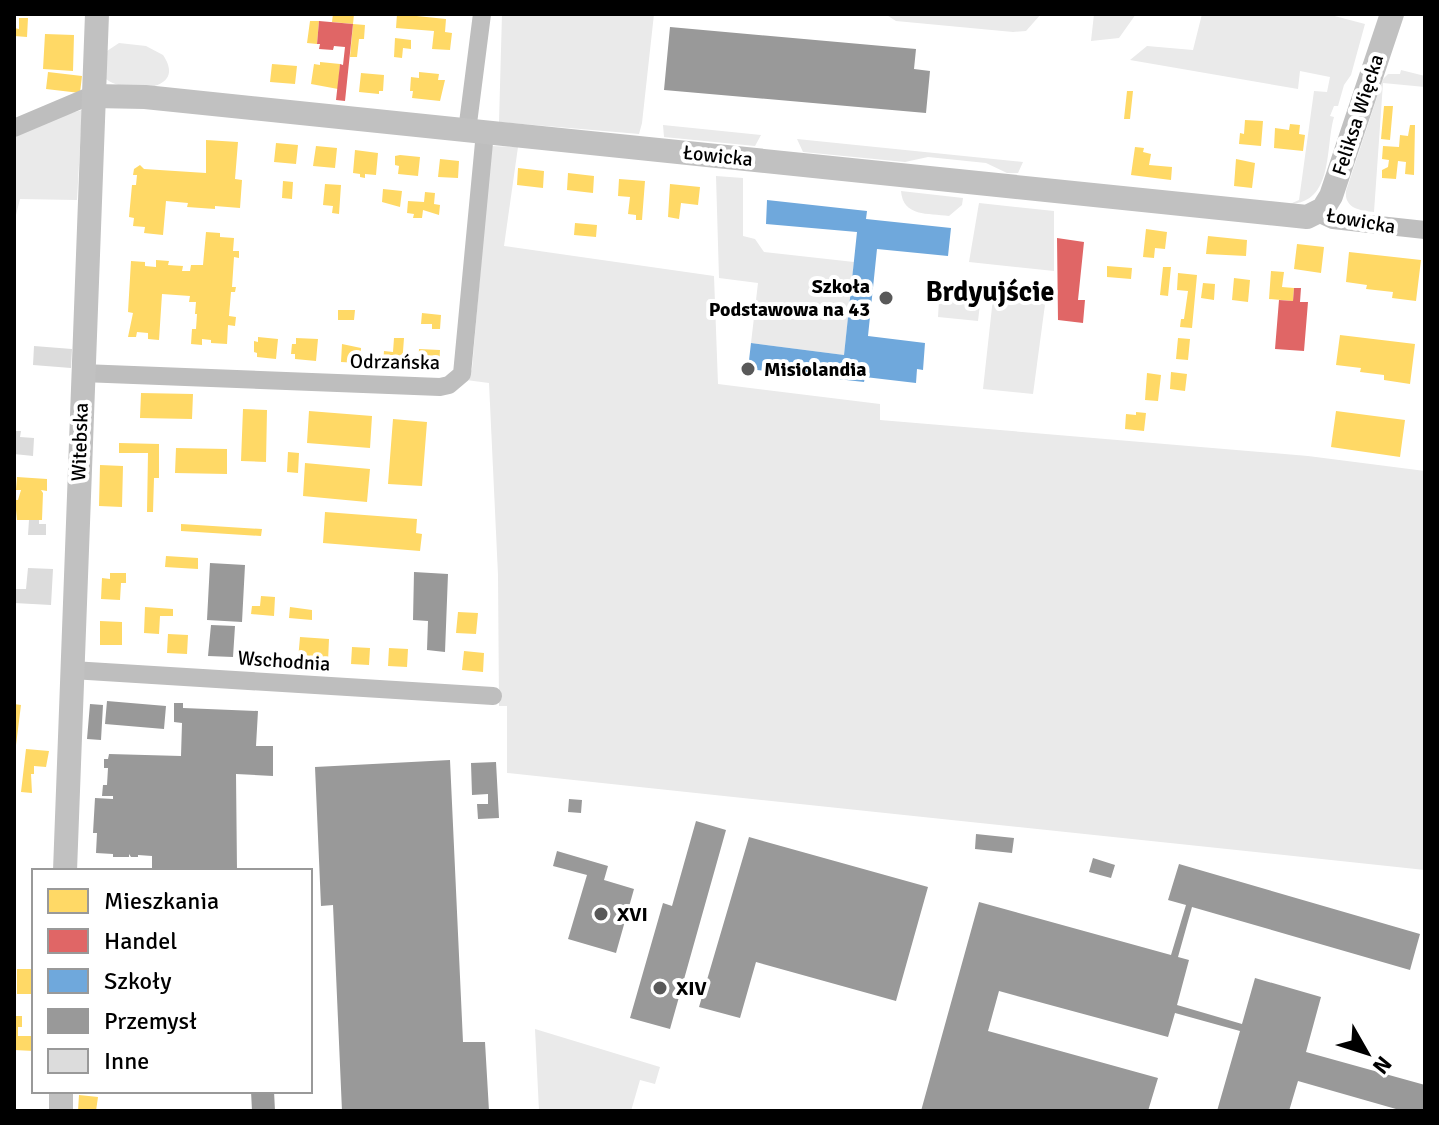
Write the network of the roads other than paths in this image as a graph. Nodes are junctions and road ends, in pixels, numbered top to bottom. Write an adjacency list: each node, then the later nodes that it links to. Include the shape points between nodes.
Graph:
1 (97, 14): 4 (street, Witebska)
2 (482, 14): 6 (street, Odrzańska)
3 (1392, 14): 7 (street, Feliksa Więcka, via 1331,196)
4 (94, 96): 5 (street, Łowicka); 6 (street, Łowicka); 9 (street, Witebska)
5 (14, 128)
6 (476, 132): 7 (street, Łowicka, via 1298,217); 9 (street, Odrzańska, via 462,374 449,385)
7 (1318, 213): 8 (street, Łowicka, via 1333,220)
8 (1425, 230)
9 (82, 373): 10 (street, Witebska)
10 (72, 670): 11 (street, Wschodnia); 12 (street, Witebska)
11 (493, 696)
12 (65, 869)

